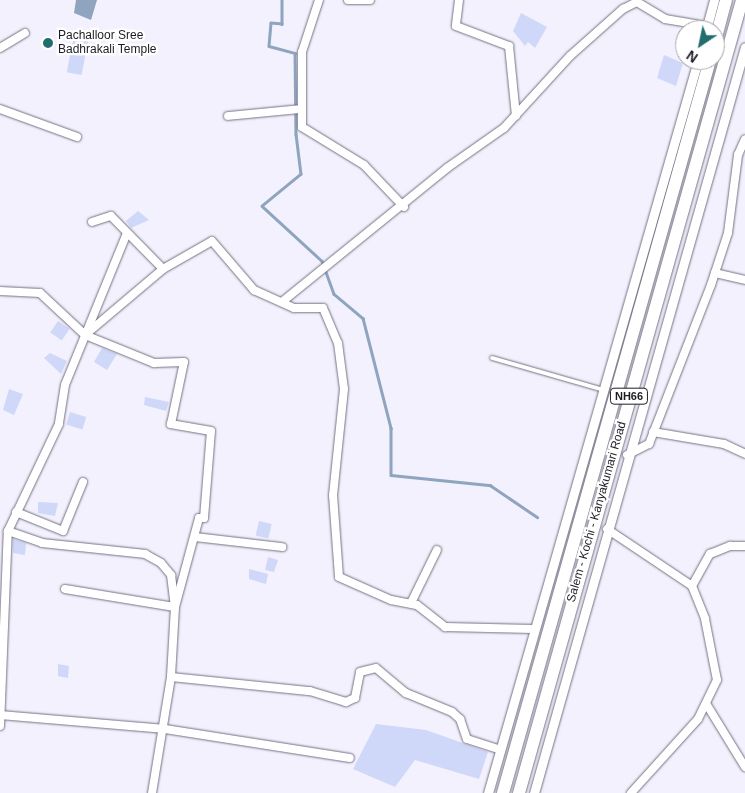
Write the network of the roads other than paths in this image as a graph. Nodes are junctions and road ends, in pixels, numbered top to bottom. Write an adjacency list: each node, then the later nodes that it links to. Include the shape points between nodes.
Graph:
1 (319, 0): 18 (street, via 302,52)
2 (348, 0): 3 (street)
3 (370, 0)
4 (459, 0): 20 (street, via 456,26 508,46)
5 (714, 0): 9 (street)
6 (726, 0): 10 (highway)
7 (742, 0): 63 (highway, Salem - Kochi - Kanyakumari Road / NH66)
8 (640, 1): 11 (street, via 665,19); 20 (street, via 570,56)
9 (708, 20)
10 (721, 20)
11 (675, 21)
12 (25, 33): 14 (street)
13 (745, 47): 36 (street)
14 (0, 48)
15 (695, 70): 33 (street)
16 (707, 70): 62 (highway, Salem - Kochi - Kanyakumari Road / NH66)
17 (0, 109): 21 (street)
18 (301, 110): 19 (street); 23 (street, via 304,129 364,165)
19 (228, 116)
20 (516, 116): 23 (street)
21 (77, 137)
22 (745, 139): 27 (street, via 738,155 732,216)
23 (404, 207): 30 (street)
24 (92, 222): 25 (street, via 111,216)
25 (127, 233): 26 (street); 31 (street)
26 (163, 269): 30 (street, via 212,241 254,290); 31 (street)
27 (715, 273): 28 (street); 34 (street)
28 (745, 280)
29 (0, 291): 31 (street, via 40,293)
30 (283, 301): 49 (street, via 299,308 323,308 342,362 344,408 333,495 337,573 391,600)
31 (84, 335): 38 (street, via 66,384 59,424); 41 (street, via 154,363 184,362 171,424 211,430 204,518 199,518)
32 (492, 358): 33 (lane)
33 (600, 389): 51 (street)
34 (653, 432): 35 (street, via 724,444); 36 (street, via 644,449)
35 (745, 454)
36 (627, 455): 39 (street)
37 (82, 482): 38 (street, via 63,531)
38 (16, 512): 40 (street)
39 (607, 529): 46 (street); 64 (street)
40 (8, 531): 42 (street); 50 (street, via 42,543 154,558 170,575)
41 (196, 537): 44 (street); 50 (street)
42 (3, 545): 48 (street)
43 (745, 546): 46 (street, via 730,546 710,554)
44 (282, 547)
45 (437, 550): 49 (street)
46 (692, 586): 53 (street, via 706,619 717,680)
47 (65, 589): 50 (street)
48 (2, 595): 54 (street)
49 (410, 603): 51 (street, via 451,628)
50 (176, 607): 52 (street)
51 (533, 629): 57 (street)
52 (171, 677): 56 (street); 57 (street, via 272,685 346,702 355,698 360,672 376,668 406,693 452,712 460,719 467,739)
53 (707, 705): 59 (street); 65 (street)
54 (0, 715): 55 (street); 56 (street)
55 (0, 726)
56 (165, 729): 58 (street); 60 (street)
57 (500, 750): 61 (street)
58 (350, 758)
59 (745, 767)
60 (152, 793)
61 (488, 793)
62 (503, 793)
63 (519, 793)
64 (534, 793)
65 (631, 793)

